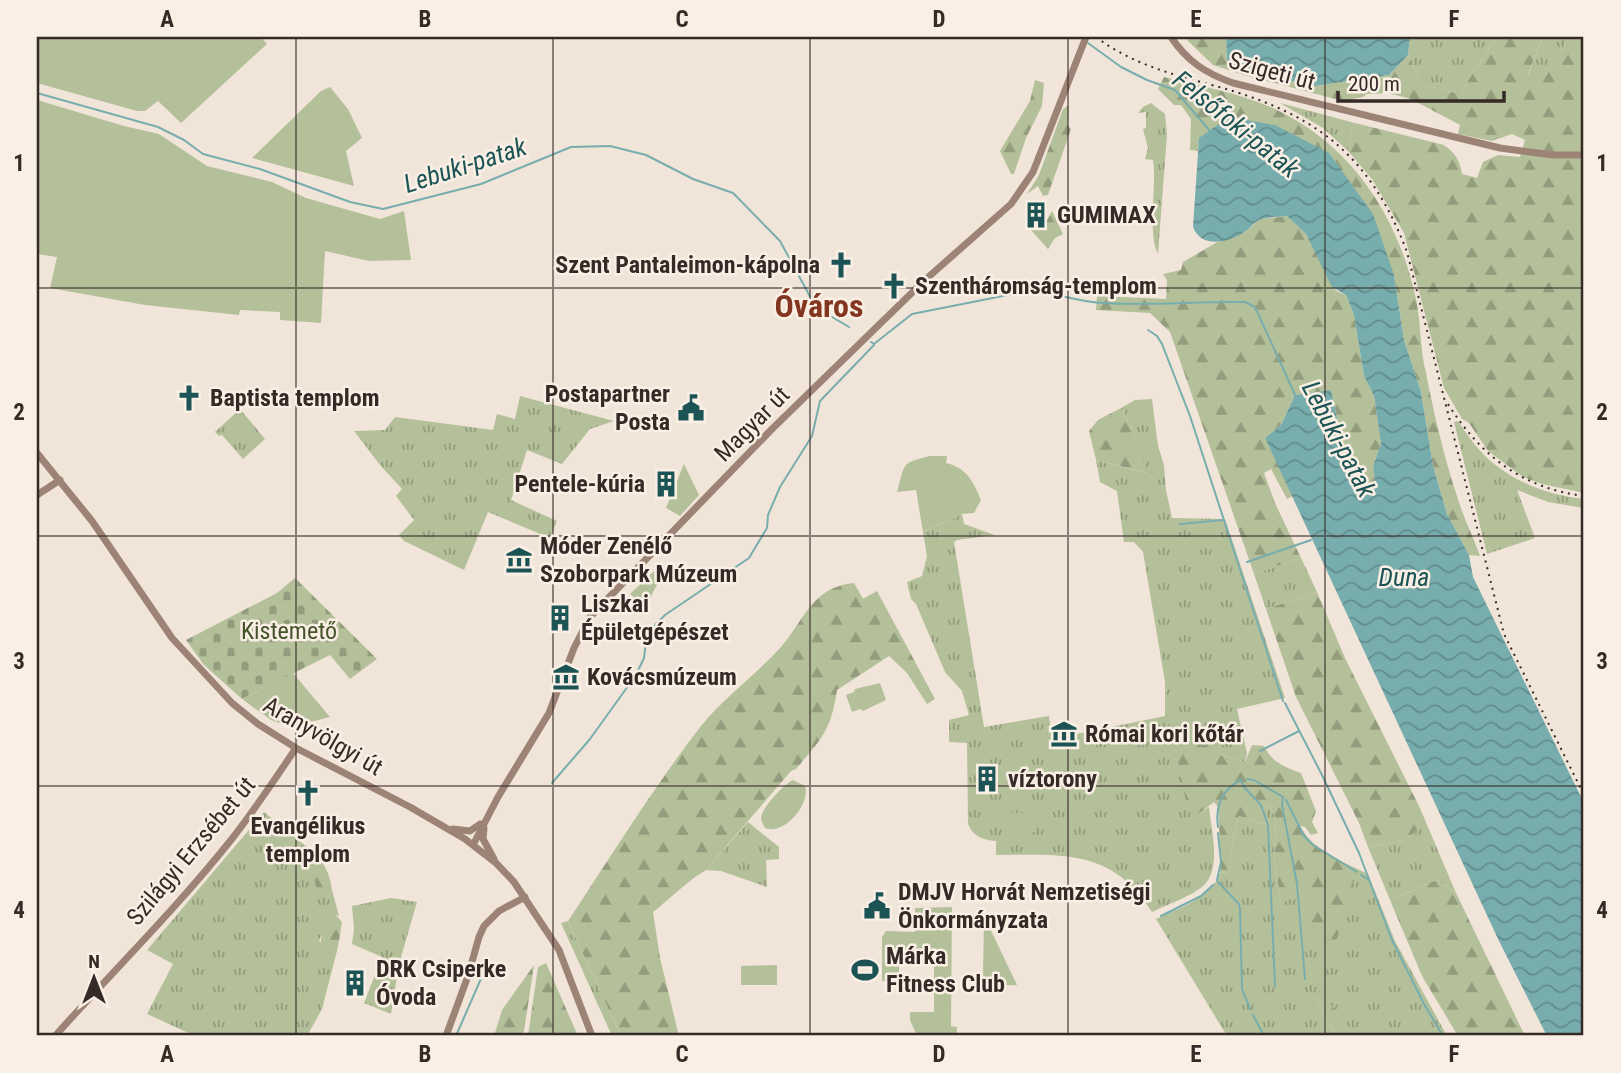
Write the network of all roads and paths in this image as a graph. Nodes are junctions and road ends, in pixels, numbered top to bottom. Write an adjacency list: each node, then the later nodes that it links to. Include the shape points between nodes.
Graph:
1 (1086, 37): 8 (street, Magyar út, via 1033,172 1014,200 773,428 590,617 549,713)
2 (1171, 37): 3 (street, Szigeti út, via 1199,67 1233,83 1500,148)
3 (1584, 155)
4 (37, 453): 5 (street, Aranyvölgyi út)
5 (60, 480): 6 (street); 7 (street, Aranyvölgyi út, via 195,665 244,713)
6 (37, 495)
7 (296, 748): 9 (street, Aranyvölgyi út); 15 (street, Szilágyi Erzsébet út, via 231,840)
8 (488, 815): 9 (street, via 470,831); 10 (street, Magyar út); 11 (street, via 483,839)
9 (443, 825): 10 (street, Aranyvölgyi út)
10 (473, 845): 11 (street, Aranyvölgyi út)
11 (496, 863): 12 (street, Aranyvölgyi út)
12 (518, 888): 13 (street, Aranyvölgyi út); 14 (street)
13 (525, 897): 14 (street); 17 (street, Aranyvölgyi út, via 559,950)
14 (512, 903): 16 (street, via 488,921 479,937)
15 (55, 1036)
16 (446, 1036)
17 (592, 1036)

